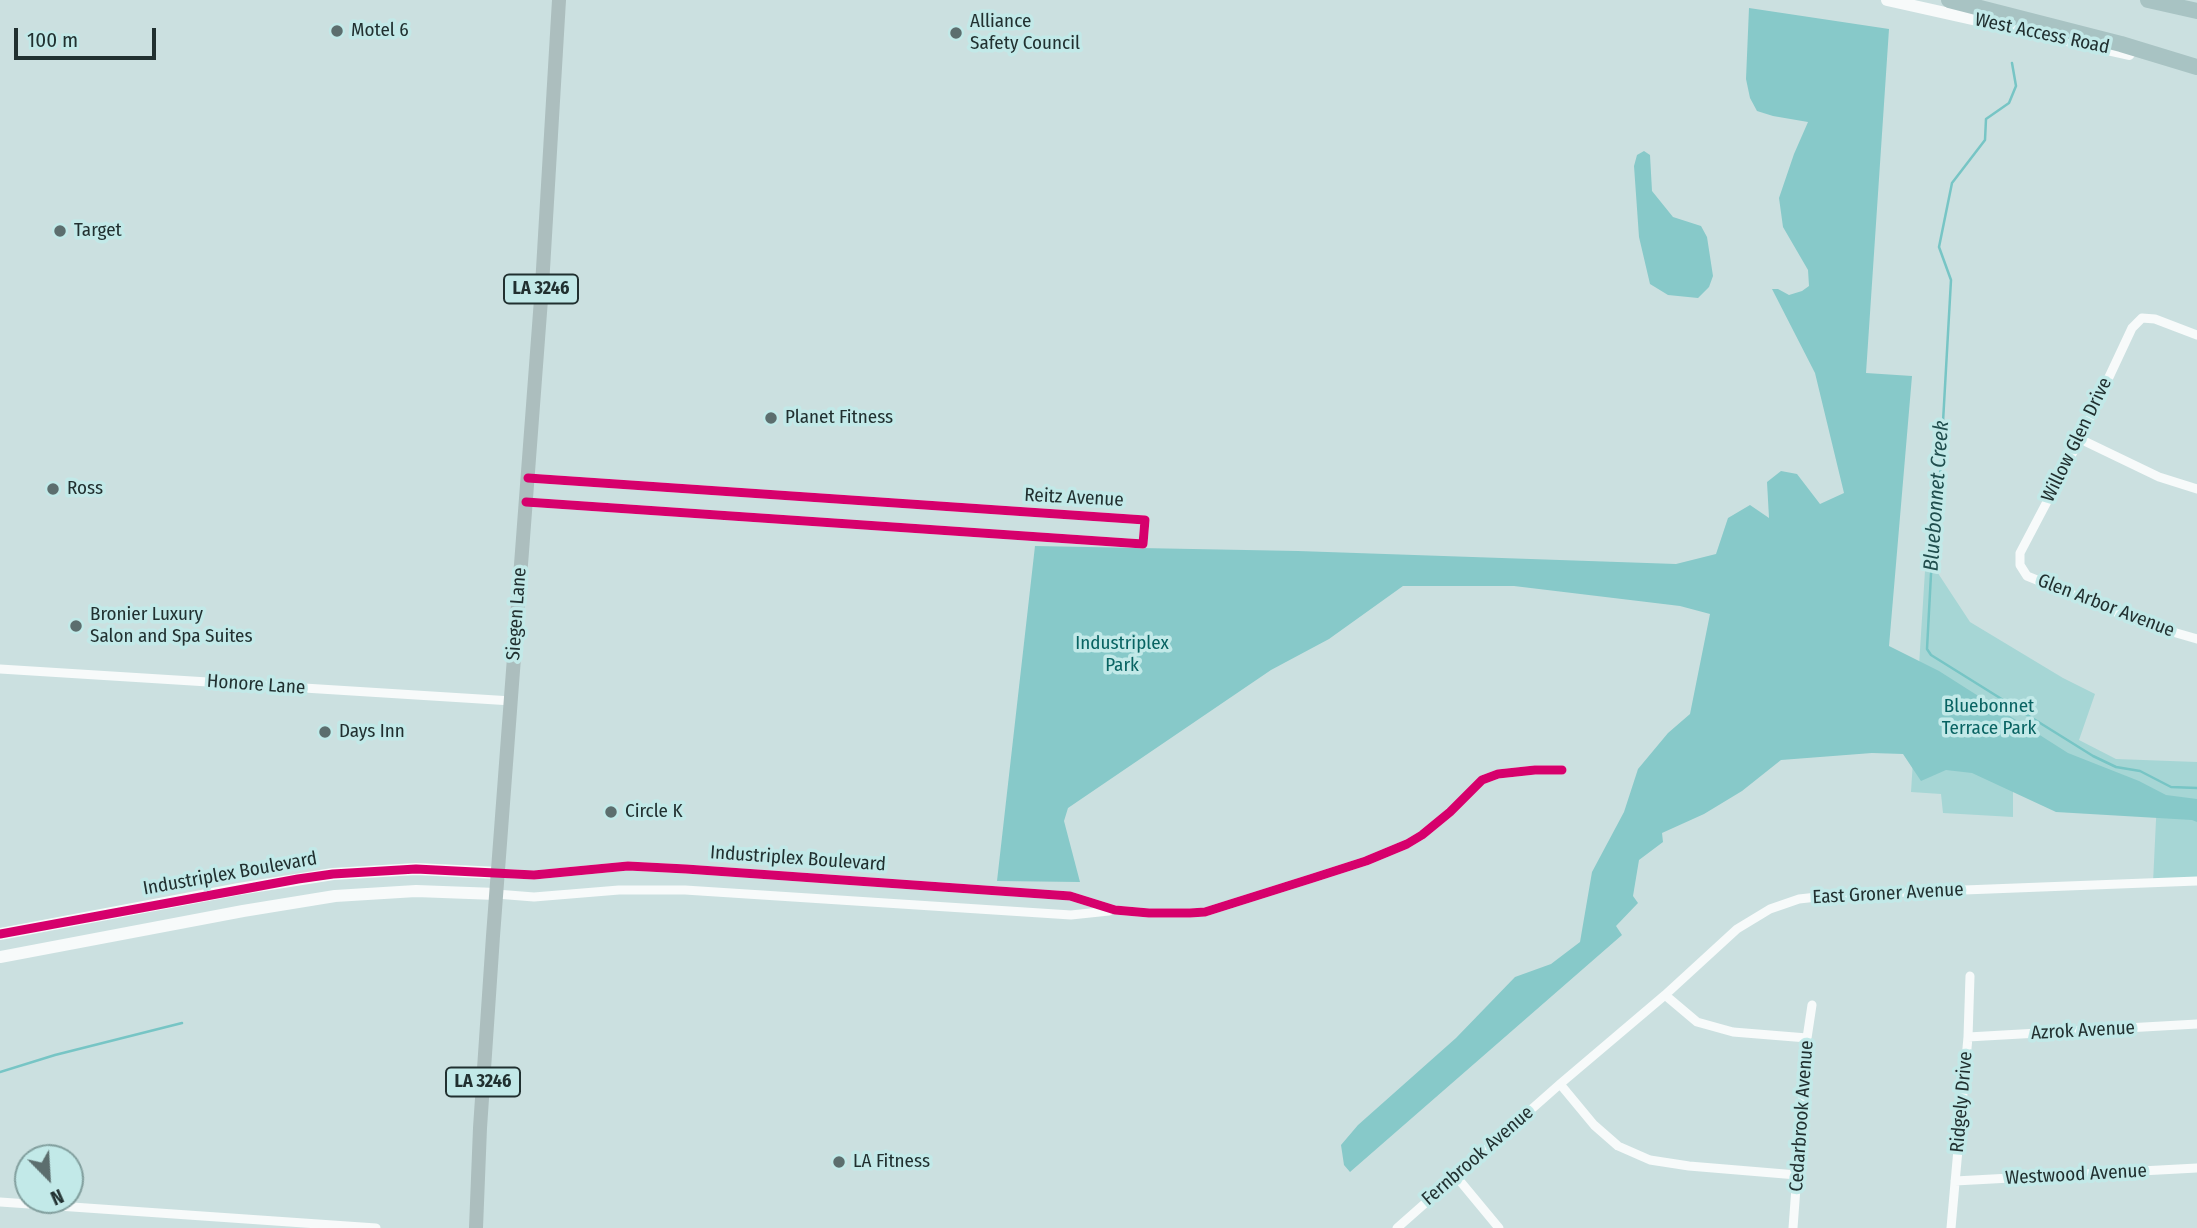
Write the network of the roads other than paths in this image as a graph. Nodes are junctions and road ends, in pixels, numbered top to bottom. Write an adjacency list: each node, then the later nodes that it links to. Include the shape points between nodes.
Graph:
1 (559, 0): 9 (main road, Siegen Lane / LA 3246)
2 (1887, 0): 6 (street, West Access Road)
3 (1950, 0): 6 (highway)
4 (2148, 0): 5 (highway)
5 (2197, 11)
6 (2197, 68)
7 (2197, 335): 8 (street, Willow Glen Drive, via 2143,318 2132,328)
8 (2080, 439): 10 (street, via 2159,477); 12 (street, Willow Glen Drive, via 2020,553)
9 (528, 478): 11 (main road, Siegen Lane / LA 3246); 11 (street, Reitz Avenue, via 1145,520 1143,544)
10 (2197, 489)
11 (526, 502): 15 (main road, Siegen Lane / LA 3246)
12 (2020, 565): 13 (street, Glen Arbor Avenue, via 2027,576 2145,624)
13 (2197, 639)
14 (0, 668): 15 (street, Honore Lane)
15 (512, 701): 17 (main road, Siegen Lane / LA 3246)
16 (1562, 770): 20 (street, Industriplex Boulevard, via 1498,774 1482,780 1407,844 1257,896 1205,912)
17 (498, 873): 19 (main road, Siegen Lane / LA 3246); 20 (street, Industriplex Boulevard, via 534,875 628,866 686,869 1070,896); 21 (street, Industriplex Boulevard, via 416,869 333,874)
18 (2197, 881): 24 (street, East Groner Avenue, via 1799,899 1770,909 1737,929)
19 (496, 894): 20 (street, Industriplex Boulevard, via 534,897 685,890 1071,915); 22 (street, Industriplex Boulevard, via 416,891 335,896); 36 (main road, Siegen Lane / LA 3246)
20 (1115, 910)
21 (0, 934)
22 (0, 957)
23 (1970, 976): 27 (street, Ridgely Drive)
24 (1665, 995): 28 (street, via 1697,1022 1732,1031); 29 (street, East Groner Avenue)
25 (1812, 1005): 28 (street, Cedarbrook Avenue)
26 (2197, 1024): 27 (street, Azrok Avenue)
27 (1968, 1037): 33 (street, Ridgely Drive)
28 (1807, 1038): 32 (street, Cedarbrook Avenue)
29 (1560, 1084): 31 (street, Fernbrook Avenue); 32 (street, via 1618,1146 1650,1160)
30 (2197, 1168): 33 (street, Westwood Avenue)
31 (1455, 1175): 37 (street, Fernbrook Avenue); 38 (street)
32 (1797, 1175): 39 (street, Cedarbrook Avenue)
33 (1955, 1181): 40 (street, Ridgely Drive)
34 (0, 1202): 35 (street)
35 (376, 1228)
36 (476, 1228)
37 (1397, 1228)
38 (1499, 1228)
39 (1793, 1228)
40 (1951, 1228)

